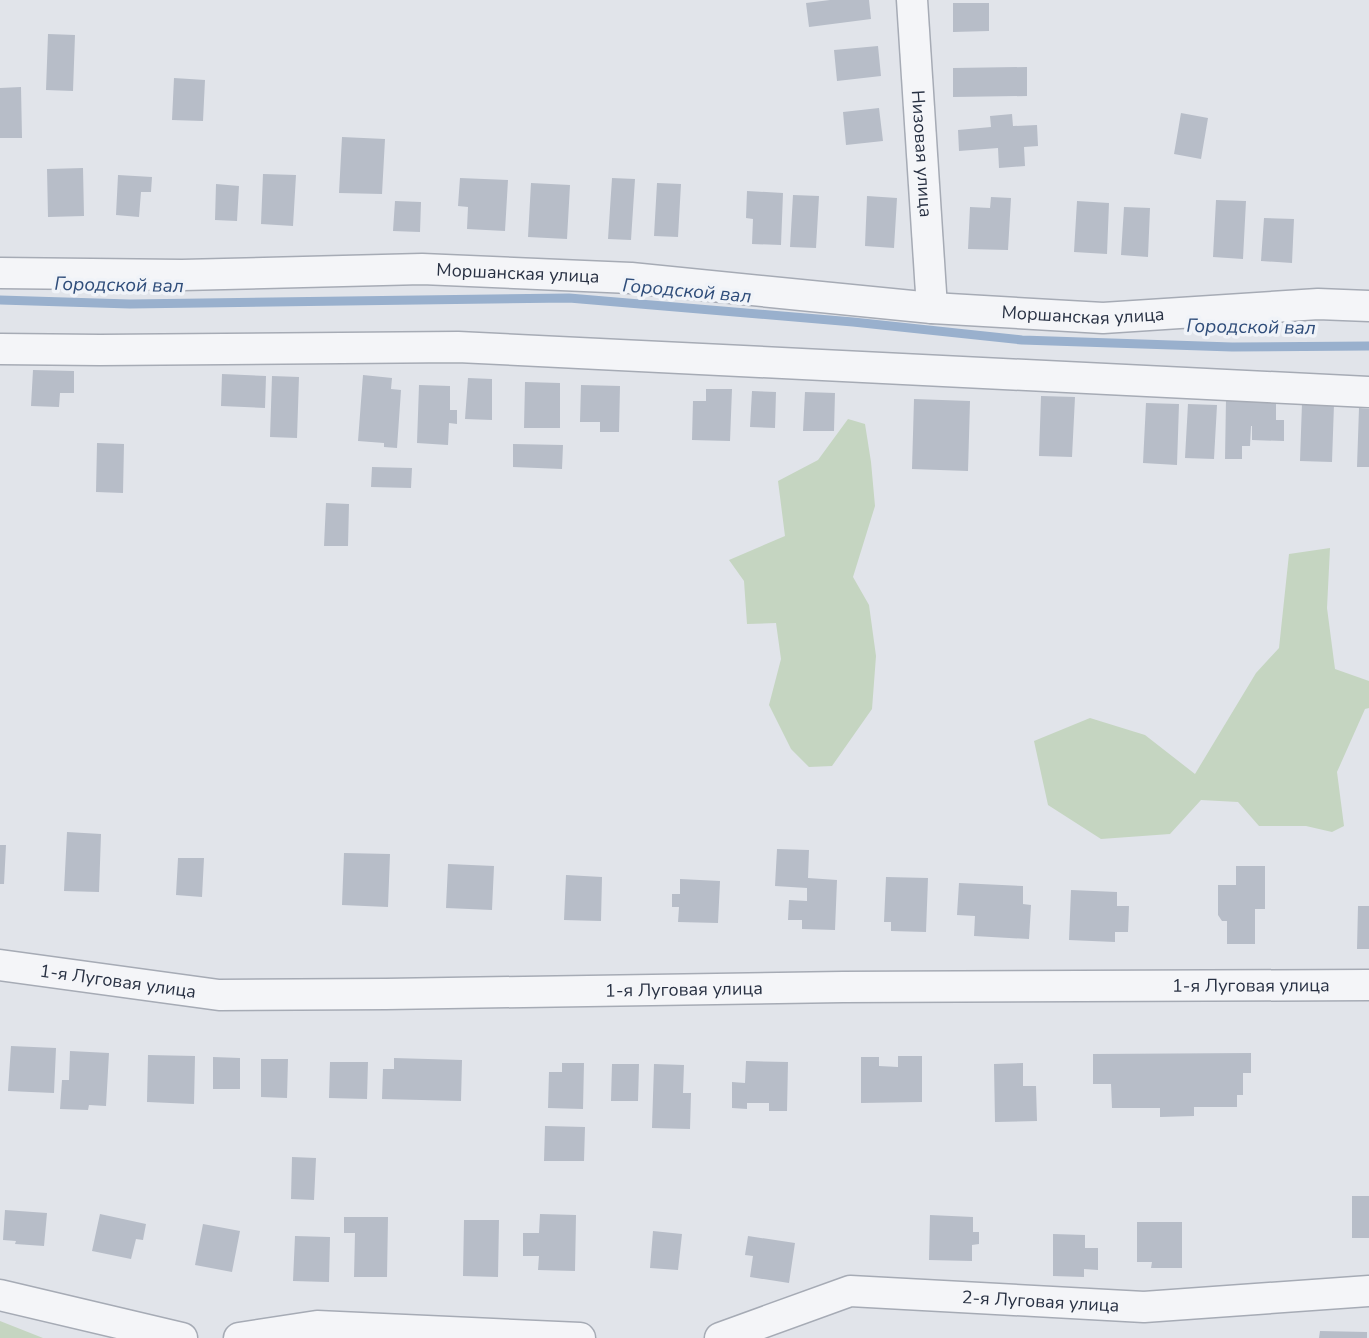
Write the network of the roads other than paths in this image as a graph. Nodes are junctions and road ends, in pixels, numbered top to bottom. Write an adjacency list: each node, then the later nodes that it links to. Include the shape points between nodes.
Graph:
1 (912, 0): 4 (street, Низовая улица)
2 (0, 273): 4 (street, Моршанская улица, via 182,275 422,269 631,278)
3 (1369, 306): 4 (street, Моршанская улица, via 1318,304 1103,318)
4 (932, 308)
5 (0, 349): 6 (street, via 458,347)
6 (1369, 392)
7 (0, 965): 8 (street, 1-я Луговая улица, via 219,995)
8 (1369, 985)
9 (1369, 1291): 14 (street, 2-я Луговая улица, via 1144,1307 850,1290)
10 (0, 1295): 11 (street)
11 (181, 1338)
12 (239, 1338): 13 (street, via 317,1326)
13 (580, 1338)
14 (720, 1338)

